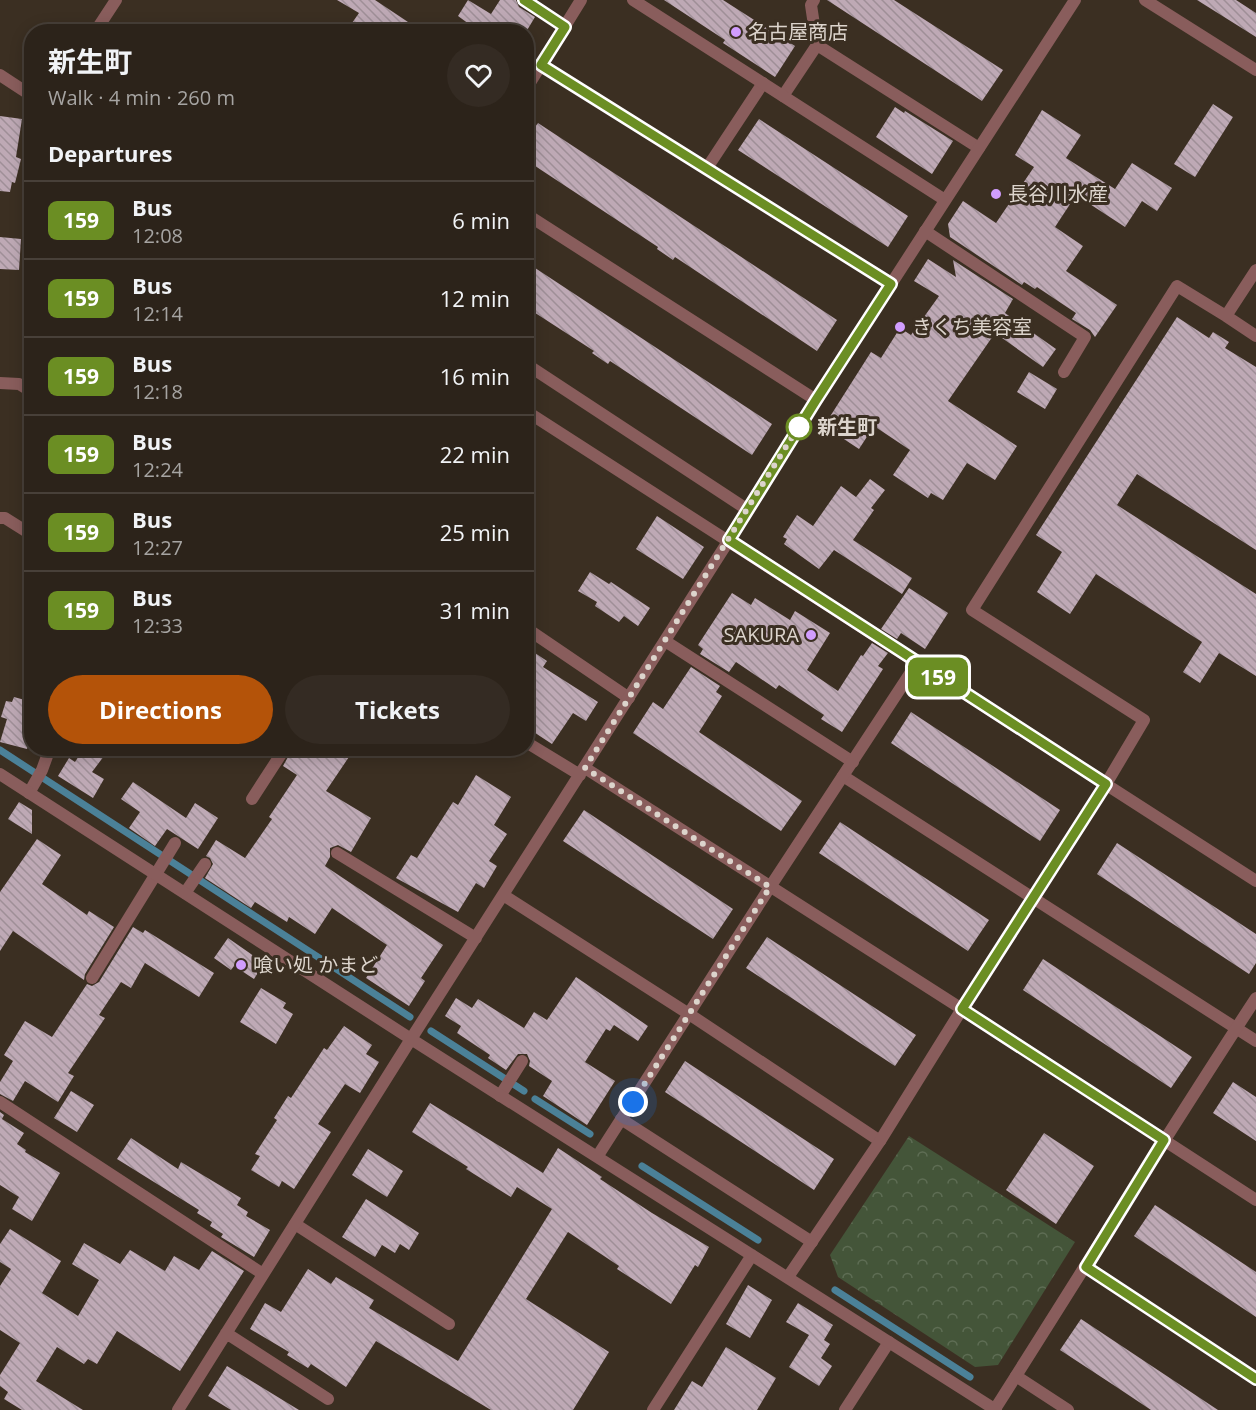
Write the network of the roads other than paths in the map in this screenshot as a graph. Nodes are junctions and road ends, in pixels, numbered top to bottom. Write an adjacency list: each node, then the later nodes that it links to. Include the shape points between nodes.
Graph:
1 (116, 0): 8 (street)
2 (524, 0): 9 (street)
3 (581, 0): 9 (street)
4 (633, 0): 15 (street)
5 (1075, 0): 18 (street)
6 (1145, 0): 12 (street)
7 (809, 2): 10 (street)
8 (100, 24)
9 (565, 27): 11 (street)
10 (817, 45): 17 (street); 18 (street)
11 (541, 65): 14 (street); 19 (street)
12 (1256, 70)
13 (0, 75): 16 (street)
14 (534, 76)
15 (763, 83): 17 (street); 19 (street)
16 (24, 91)
17 (783, 96): 20 (street)
18 (979, 148): 20 (street)
19 (707, 168): 24 (street)
20 (945, 200): 22 (street)
21 (534, 219): 31 (street)
22 (925, 231): 24 (street); 28 (street, via 1085,337)
23 (1256, 270): 25 (street)
24 (891, 284): 31 (street)
25 (1226, 316): 26 (street); 48 (street, via 1177,286 972,610 1144,720)
26 (1256, 336)
27 (534, 369): 33 (street)
28 (1064, 372)
29 (0, 383): 30 (street)
30 (24, 387)
31 (816, 400): 33 (street)
32 (534, 416): 36 (street)
33 (748, 510): 36 (street)
34 (0, 518): 35 (street)
35 (24, 530)
36 (729, 540): 38 (street); 39 (street)
37 (534, 633): 40 (street)
38 (665, 641): 40 (street); 44 (street)
39 (917, 663): 44 (street); 48 (street)
40 (629, 698): 45 (street)
41 (534, 746): 45 (street)
42 (47, 756): 49 (street)
43 (280, 756): 50 (street)
44 (853, 762): 47 (street)
45 (583, 771): 55 (street); 56 (street)
46 (0, 774): 49 (street)
47 (843, 776): 55 (street); 57 (street)
48 (1106, 784): 54 (street); 57 (street)
49 (32, 788): 53 (street)
50 (252, 800)
51 (168, 853): 53 (street)
52 (337, 853): 58 (street)
53 (155, 874): 59 (street); 64 (street, via 195,878)
54 (1256, 881)
55 (770, 887): 61 (street); 62 (street)
56 (504, 895): 58 (street); 62 (street)
57 (1033, 899): 61 (street); 63 (street)
58 (476, 938): 64 (street)
59 (92, 978)
60 (1256, 998): 63 (street)
61 (962, 1009): 70 (street); 71 (street)
62 (689, 1014): 69 (street); 71 (street)
63 (1236, 1028): 65 (street); 70 (street)
64 (411, 1039): 67 (street); 74 (street)
65 (1256, 1041)
66 (522, 1061): 67 (street)
67 (506, 1086): 72 (street)
68 (0, 1102): 78 (street)
69 (621, 1119): 72 (street); 75 (street)
70 (1164, 1140): 73 (street); 77 (street)
71 (880, 1141): 75 (street)
72 (597, 1157): 76 (street)
73 (1256, 1200)
74 (295, 1224): 78 (street); 80 (street)
75 (812, 1242): 79 (street)
76 (752, 1255): 79 (street); 88 (street)
77 (1086, 1267): 83 (street); 84 (street)
78 (263, 1274): 81 (street)
79 (788, 1277): 82 (street)
80 (449, 1324)
81 (226, 1333): 85 (street); 87 (street)
82 (889, 1342): 86 (street); 89 (street)
83 (1016, 1376): 86 (street); 90 (street)
84 (1256, 1379)
85 (328, 1399)
86 (995, 1409)
87 (178, 1410)
88 (653, 1410)
89 (845, 1410)
90 (1068, 1410)

